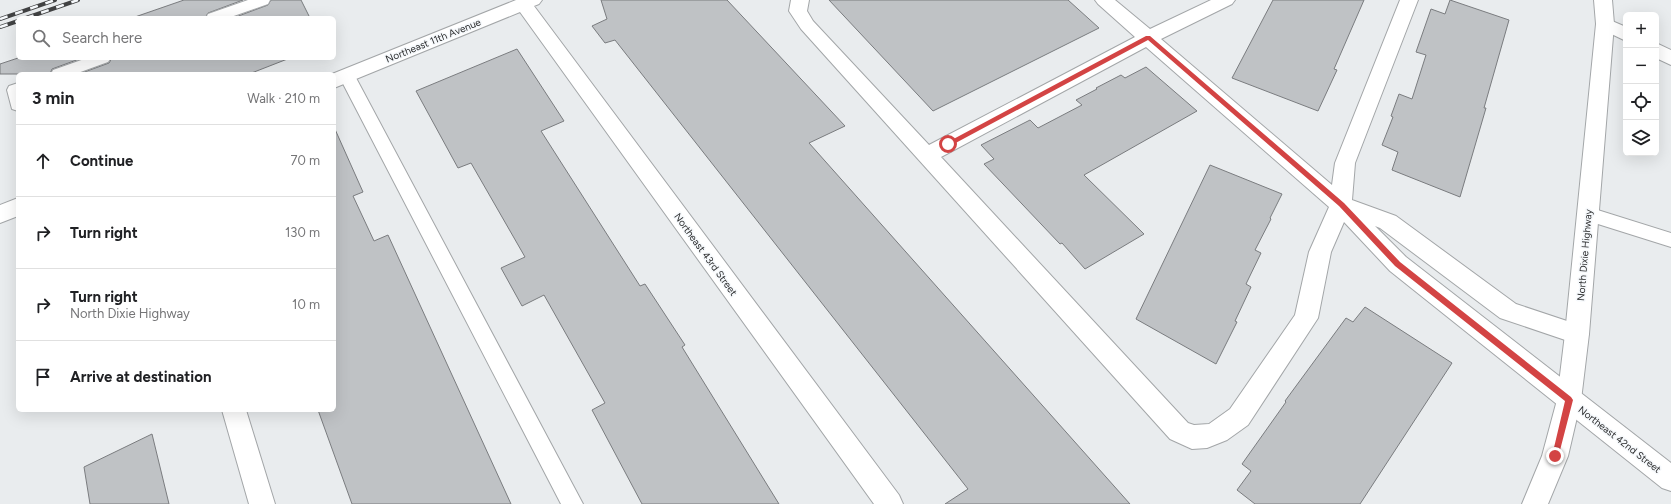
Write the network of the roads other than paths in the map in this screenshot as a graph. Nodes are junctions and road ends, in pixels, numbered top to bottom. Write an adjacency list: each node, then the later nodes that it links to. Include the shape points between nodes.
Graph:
1 (263, 0): 8 (lane)
2 (800, 0): 17 (street, via 798,11 808,25)
3 (1104, 0): 11 (street)
4 (1226, 0): 11 (street)
5 (1409, 0): 18 (street, via 1345,163)
6 (1603, 0): 9 (street, North Dixie Highway)
7 (528, 2): 16 (street, Northeast 11th Avenue); 29 (street, Northeast 43rd Street)
8 (219, 16)
9 (1605, 24): 10 (street); 21 (street, North Dixie Highway)
10 (1623, 33)
11 (1148, 38): 17 (street); 18 (street)
12 (1659, 52): 13 (street)
13 (1671, 58)
14 (98, 60): 15 (lane)
15 (64, 72)
16 (341, 78): 28 (lane)
17 (927, 155): 18 (street, via 1179,431 1193,438 1210,436 1224,430 1239,418 1306,318 1320,252)
18 (1342, 205): 23 (street, via 1388,222 1508,311); 24 (street, Northeast 42nd Street, via 1398,264)
19 (16, 208): 20 (street)
20 (0, 214)
21 (1588, 214): 22 (lane); 23 (street, North Dixie Highway)
22 (1671, 240)
23 (1577, 334): 24 (street, North Dixie Highway)
24 (1569, 400): 26 (street, Northeast 42nd Street); 30 (street, North Dixie Highway, via 1555,456)
25 (235, 412): 27 (street)
26 (1671, 479)
27 (262, 504)
28 (572, 504)
29 (890, 504)
30 (1535, 504)

